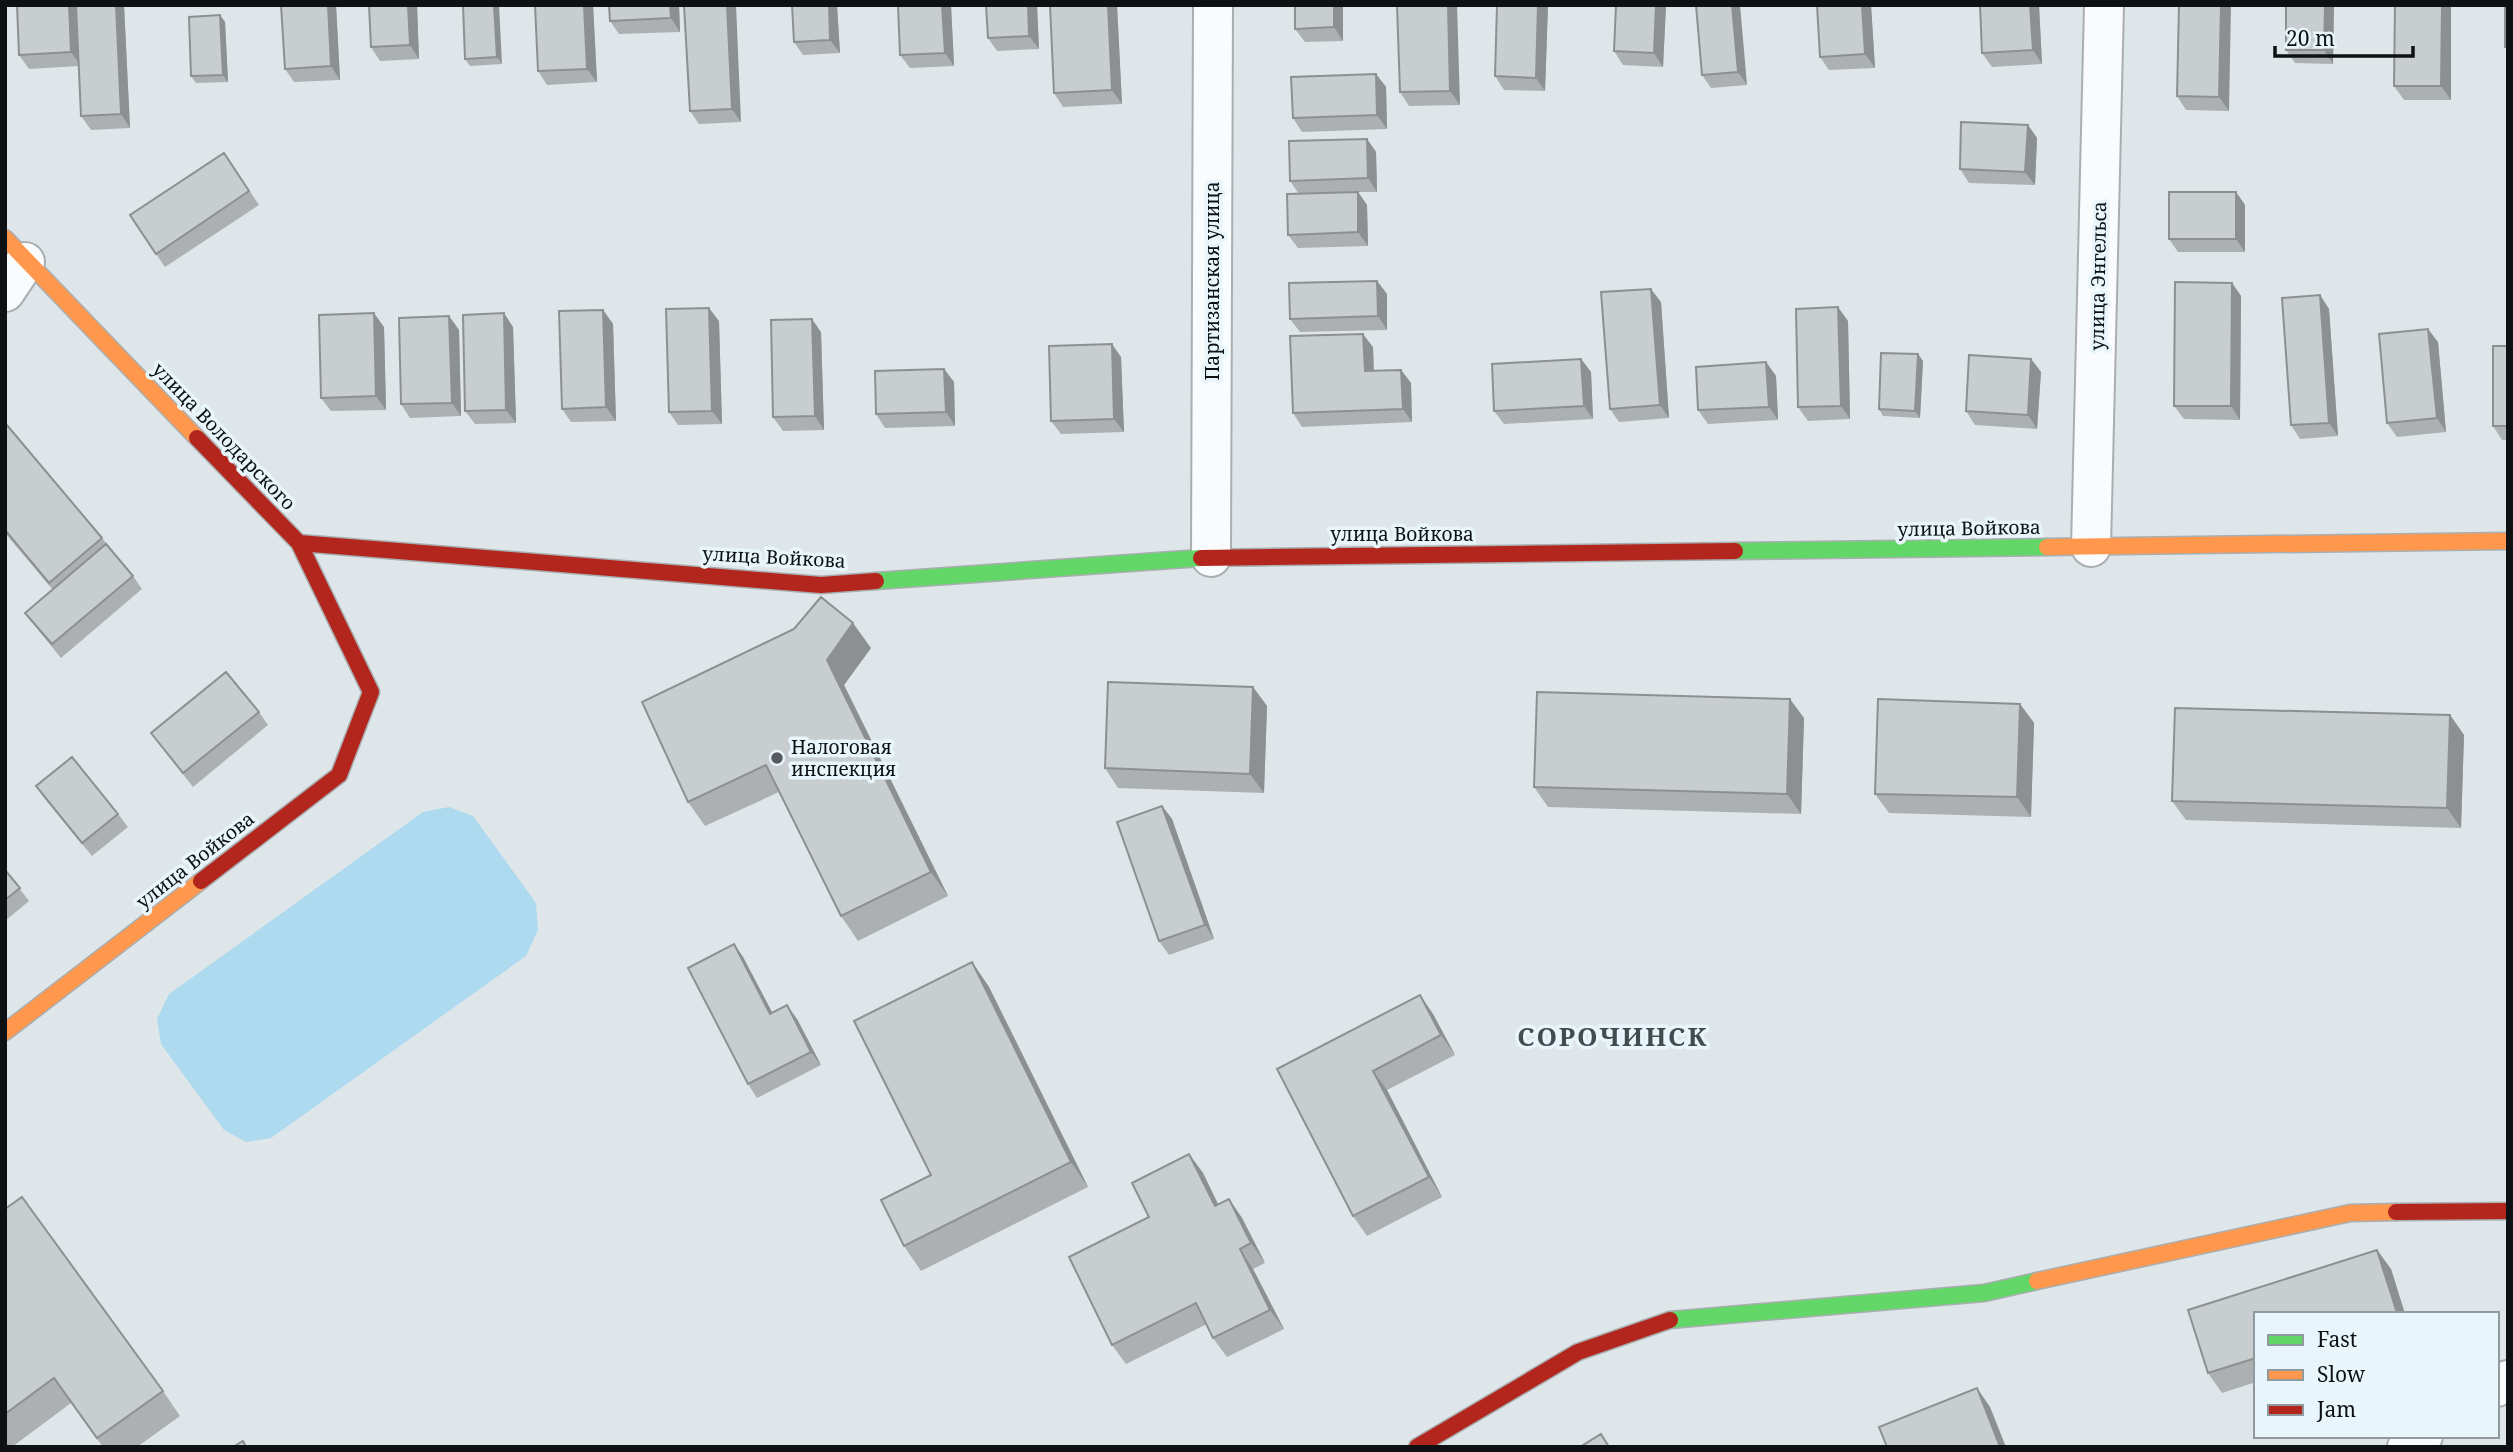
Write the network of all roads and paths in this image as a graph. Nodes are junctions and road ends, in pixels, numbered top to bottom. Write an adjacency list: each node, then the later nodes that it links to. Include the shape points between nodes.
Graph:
1 (1213, 5): 7 (street, Партизанская улица)
2 (2104, 5): 6 (street, улица Энгельса)
3 (12, 264): 5 (street, улица Володарского)
4 (2508, 541): 6 (street, улица Войкова)
5 (299, 543): 7 (street, улица Войкова, via 821,584); 8 (street, улица Володарского)
6 (2091, 547): 7 (street, улица Войкова)
7 (1211, 557)
8 (371, 692): 9 (street, улица Войкова, via 339,775)
9 (5, 1032)
10 (2508, 1210): 11 (street, via 2350,1213 1984,1293 1676,1318 1578,1352)
11 (1417, 1447)

